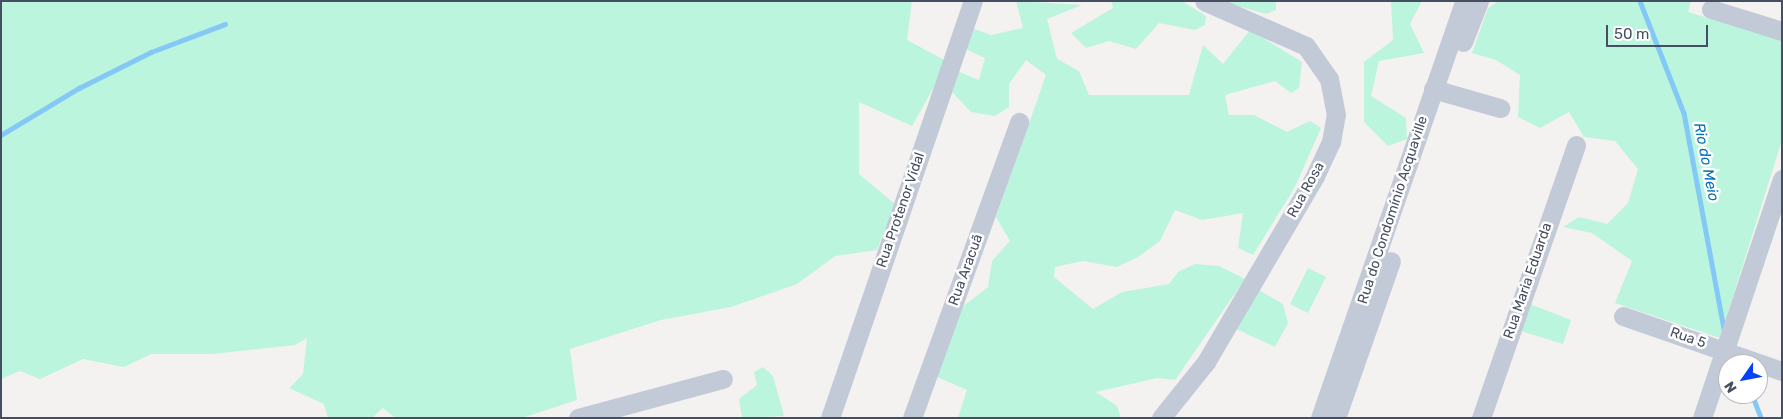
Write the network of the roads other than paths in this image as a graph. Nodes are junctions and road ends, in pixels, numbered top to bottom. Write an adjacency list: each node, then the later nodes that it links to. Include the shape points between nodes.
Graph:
1 (973, 1): 19 (street, Rua Protenor Vidal)
2 (1204, 1): 21 (street, Rua Rosa, via 1306,46 1328,79 1336,115 1331,142 1310,184 1206,362)
3 (1464, 1): 7 (street, Rua do Condomínio Acquaville)
4 (1478, 1): 7 (street, Rua do Condomínio Acquaville)
5 (1711, 10): 6 (street)
6 (1782, 31)
7 (1439, 91): 8 (street); 14 (street, Rua do Condomínio Acquaville)
8 (1500, 108)
9 (1019, 122): 20 (street, Rua Aracuã)
10 (1576, 145): 24 (street, Rua Maria Eduarda)
11 (1782, 180): 12 (street)
12 (1778, 203): 15 (street)
13 (1623, 316): 15 (street, Rua 5)
14 (1361, 329): 22 (street, Rua do Condomínio Acquaville); 23 (street, Rua do Condomínio Acquaville)
15 (1724, 351): 16 (street, Rua 5); 25 (street)
16 (1782, 371)
17 (723, 379): 18 (street)
18 (578, 418)
19 (830, 418)
20 (912, 418)
21 (1161, 418)
22 (1320, 418)
23 (1336, 418)
24 (1481, 418)
25 (1702, 418)

